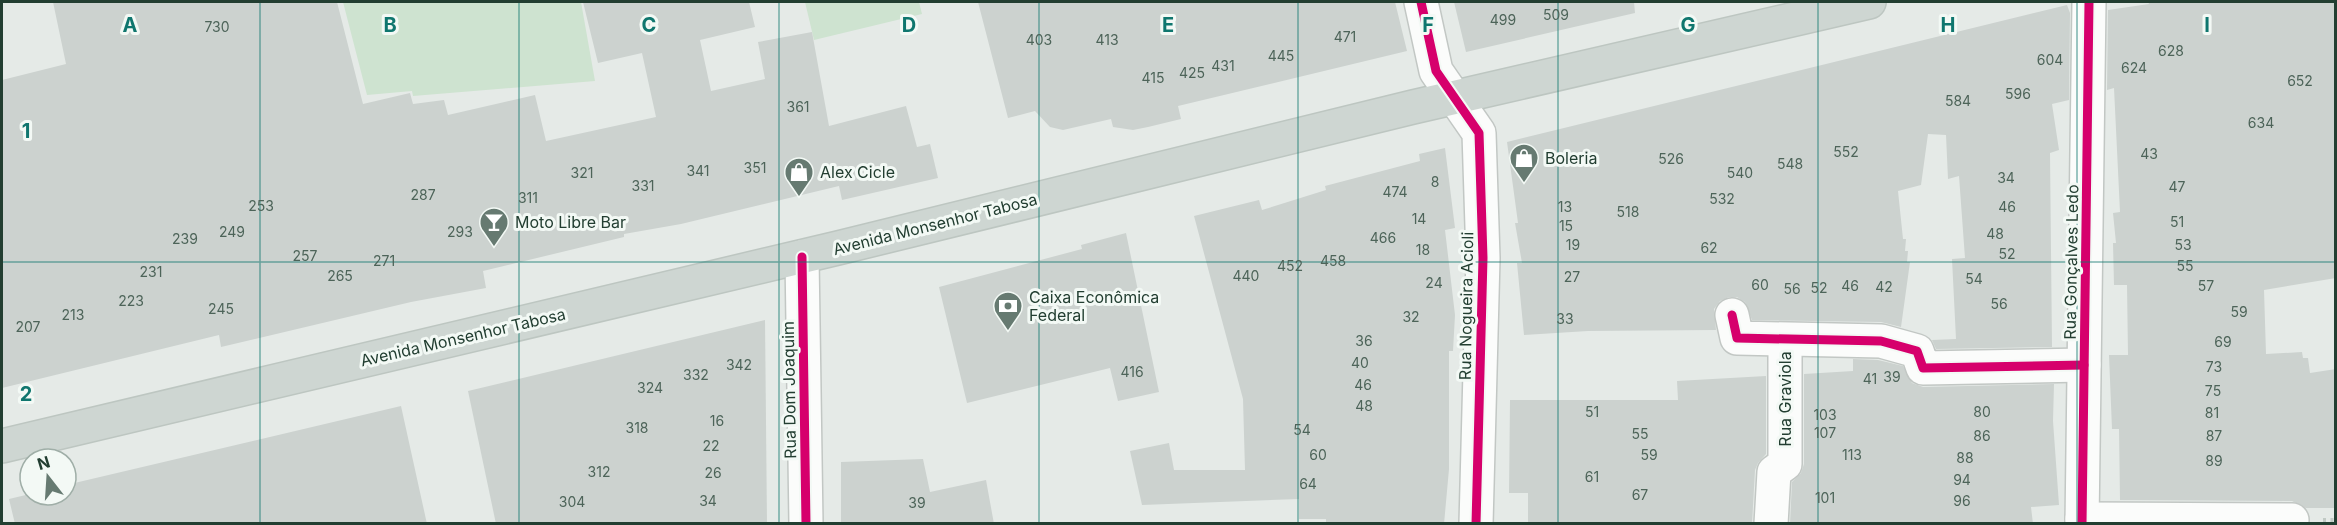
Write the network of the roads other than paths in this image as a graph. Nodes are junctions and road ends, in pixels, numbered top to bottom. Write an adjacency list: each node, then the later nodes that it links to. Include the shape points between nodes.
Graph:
1 (1421, 2): 4 (street, Rua Nogueira Acioli, via 1436,71)
2 (1869, 2): 4 (main road, Avenida Monsenhor Tabosa)
3 (2089, 2): 8 (street, Rua Gonçalves Ledo)
4 (1454, 97): 5 (main road, Avenida Monsenhor Tabosa); 13 (street, Rua Nogueira Acioli, via 1479,133 1483,258)
5 (802, 257): 9 (main road, Avenida Monsenhor Tabosa); 12 (street, Rua Dom Joaquim)
6 (1732, 315): 7 (street, via 1737,338)
7 (1785, 340): 8 (street, via 1881,341 1917,351 1923,368); 14 (street, Rua Graviola, via 1785,464 1773,472)
8 (2084, 365): 11 (street, Rua Gonçalves Ledo)
9 (2, 446)
10 (2292, 520): 11 (street)
11 (2082, 521)
12 (806, 524)
13 (1476, 524)
14 (1771, 524)

